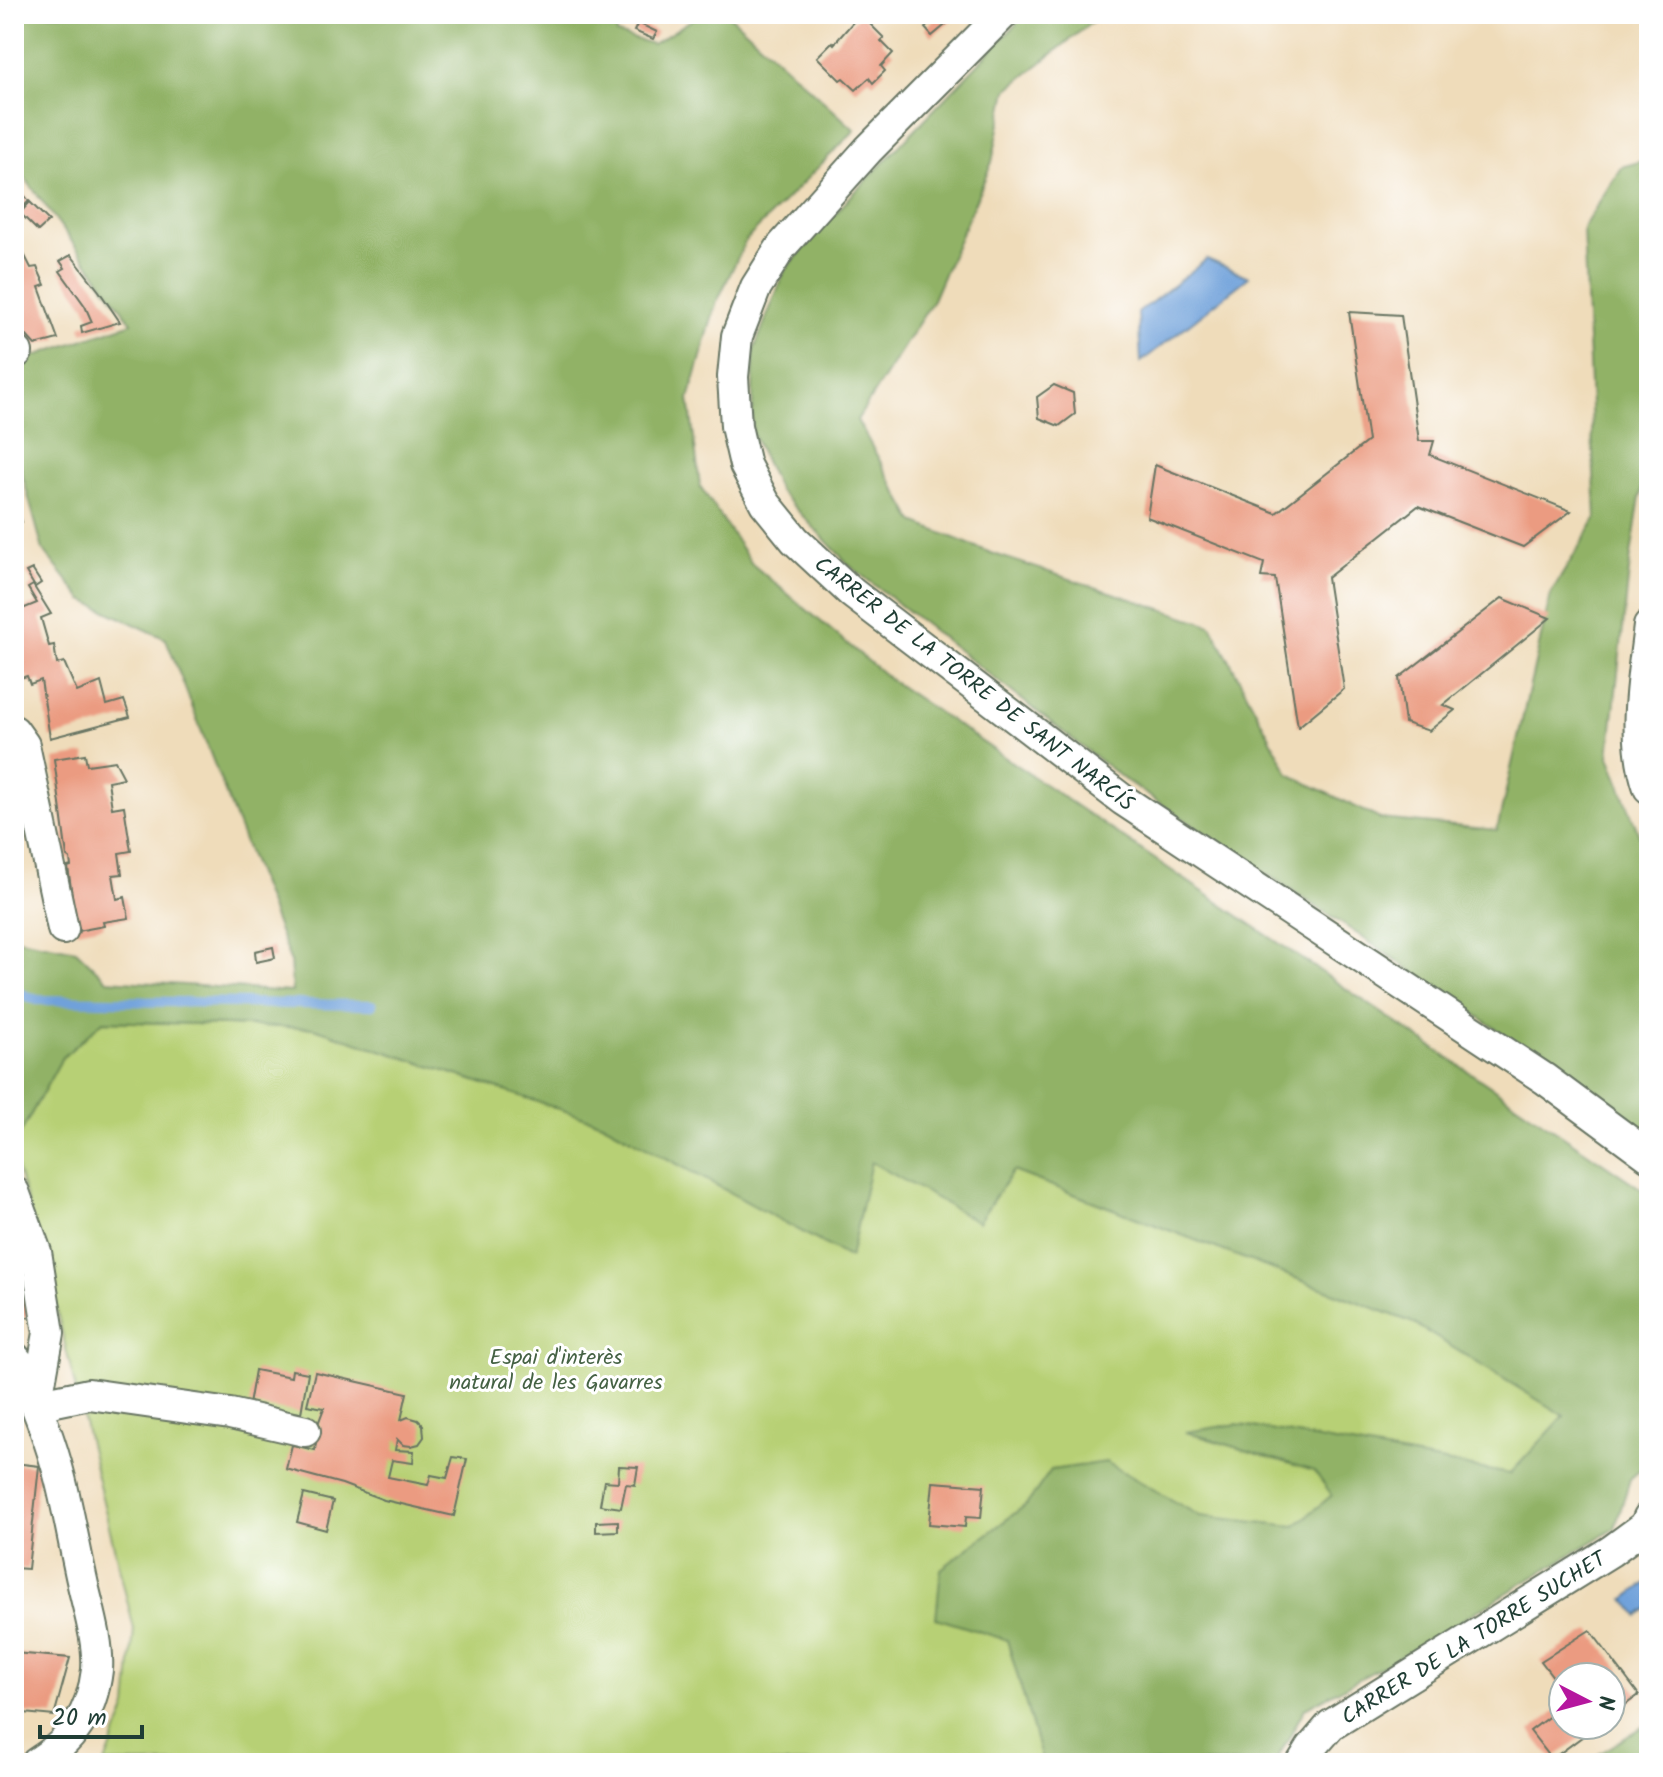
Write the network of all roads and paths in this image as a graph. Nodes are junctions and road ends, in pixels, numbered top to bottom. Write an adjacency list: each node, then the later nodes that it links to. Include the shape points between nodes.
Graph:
1 (1003, 14): 6 (street, CARRER DE LA TORRE DE SANT NARCÍS, via 868,150 782,246 756,287 737,336 733,377 745,465 765,503 795,540 852,593 1123,800 1545,1079)
2 (1649, 626): 4 (street, via 1640,725)
3 (14, 731): 5 (street, via 24,745)
4 (1649, 788)
5 (63, 929)
6 (1649, 1156)
7 (14, 1192): 9 (street, via 36,1252 49,1333)
8 (14, 1357): 9 (street)
9 (36, 1405): 10 (street, via 89,1394 230,1414); 12 (street, via 60,1476 97,1668 77,1730)
10 (305, 1431)
11 (1649, 1517): 13 (street, CARRER DE LA TORRE SUCHET, via 1645,1526 1611,1551 1342,1718)
12 (37, 1763)
13 (1302, 1763)

